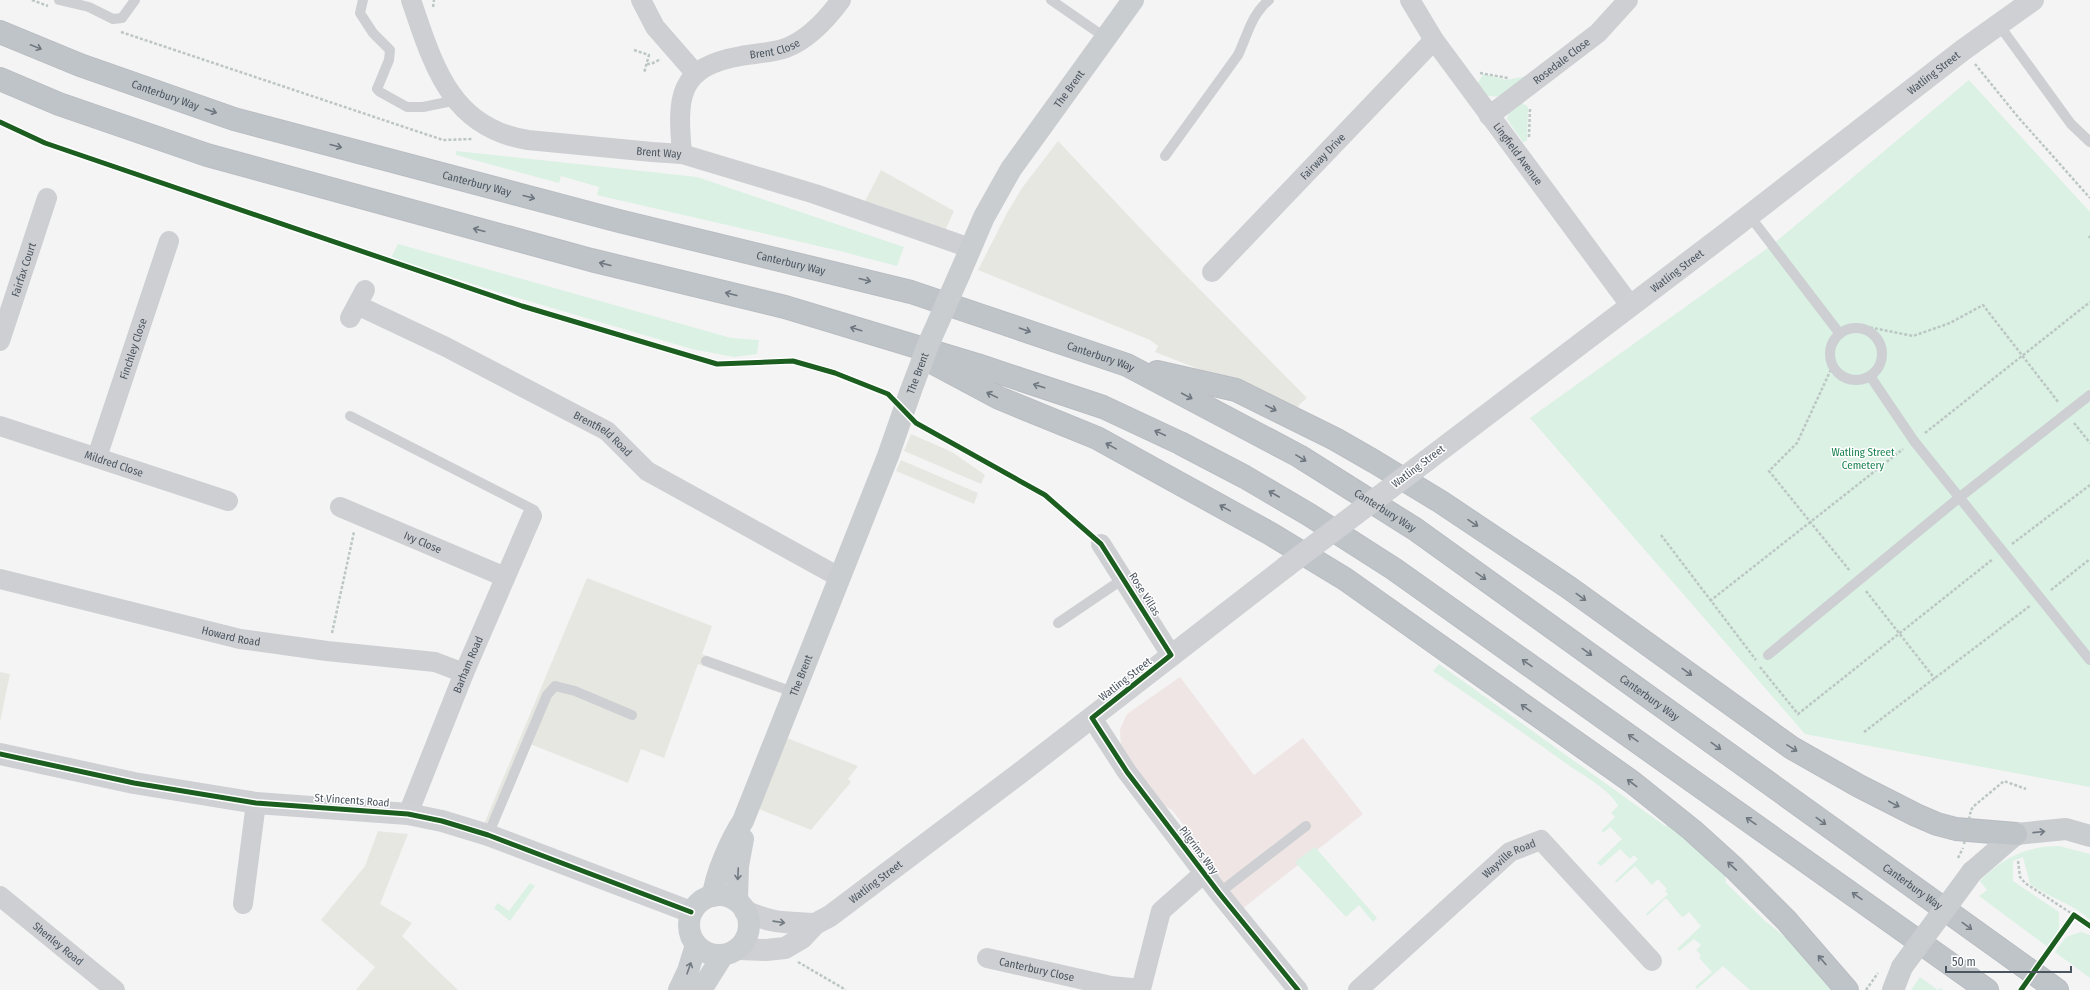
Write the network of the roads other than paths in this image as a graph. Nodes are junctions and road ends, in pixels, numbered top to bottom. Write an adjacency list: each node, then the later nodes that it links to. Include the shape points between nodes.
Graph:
1 (135, 0): 12 (lane, via 122,18 113,19 89,7)
2 (363, 0): 19 (lane, via 360,13 373,33 390,50 389,60 377,89 407,107 423,107)
3 (412, 0): 19 (street, Brent Way, via 435,67 441,80)
4 (641, 0): 17 (street, via 655,27)
5 (841, 0): 17 (street, Brent Close, via 821,24 792,46 713,62)
6 (1051, 0): 15 (lane)
7 (1133, 0): 15 (main road, The Brent)
8 (1269, 0): 23 (lane, via 1248,26 1238,55)
9 (1410, 0): 16 (street, Lingfield Avenue)
10 (1628, 0): 20 (street, Rosedale Close, via 1598,33)
11 (2033, 0): 13 (main road, Watling Street)
12 (56, 4)
13 (1999, 25): 21 (lane, via 2071,124); 25 (main road, Watling Street)
14 (0, 32): 34 (highway, Canterbury Way, one-way to 34, via 80,64 234,119 619,221 911,292)
15 (1106, 38): 27 (main road, The Brent, via 1011,169)
16 (1434, 40): 20 (street, Lingfield Avenue); 28 (street, Fairway Drive)
17 (696, 74): 22 (street, Brent Close, via 685,89 680,109)
18 (0, 79): 32 (highway, one-way to 18, via 785,307 591,260 207,155 59,104)
19 (457, 100): 22 (street, Brent Way, via 480,120 516,138)
20 (1489, 116): 30 (street, Lingfield Avenue)
21 (2090, 142)
22 (682, 154): 27 (street, Brent Way, via 815,194)
23 (1165, 156)
24 (47, 198): 33 (street, Fairfax Court)
25 (1749, 216): 30 (main road, Watling Street); 31 (lane)
26 (169, 241): 39 (street, Finchley Close)
27 (970, 248): 46 (main road, The Brent, bridge, via 928,345)
28 (1212, 272)
29 (358, 304): 46 (street, Brentfield Road, via 607,431 647,471)
30 (1630, 305): 51 (main road, Watling Street, bridge)
31 (1840, 334): 35 (lane, via 1830,352 1833,365 1849,378 1862,379); 35 (lane, via 1855,328 1870,332 1876,337 1882,348 1880,364)
32 (894, 340): 85 (highway, one-way to 32, via 1778,912 1692,830 1632,782 1345,580 1271,534 1097,438 986,392); 87 (highway, one-way to 32, via 1394,569 1308,514 1180,443 1103,407)
33 (0, 341)
34 (1127, 365): 65 (highway, one-way to 65, via 1236,390 1335,439 1460,514 1568,587 1792,748 1859,786 1937,824 1956,829); 88 (highway, Canterbury Way, one-way to 88, via 1299,456 1415,529)
35 (1870, 376): 40 (lane, via 1914,441)
36 (2090, 395): 40 (lane)
37 (350, 416): 43 (lane, via 534,510)
38 (0, 426): 39 (street, Mildred Close)
39 (97, 457): 41 (street, Mildred Close)
40 (1960, 497): 50 (lane); 52 (lane)
41 (228, 501)
42 (340, 507): 45 (street, Ivy Close)
43 (532, 516): 45 (street, Barham Road)
44 (1102, 544): 48 (street, Rose Villas)
45 (505, 577): 54 (street, Barham Road)
46 (840, 577): 55 (main road, The Brent)
47 (0, 579): 54 (street, Howard Road, via 240,639 435,662)
48 (1123, 579): 49 (lane); 51 (street, Rose Villas)
49 (1058, 623)
50 (1768, 654)
51 (1171, 655): 57 (main road, Watling Street)
52 (2090, 660)
53 (706, 661): 55 (lane)
54 (464, 673): 60 (street, Barham Road)
55 (793, 692): 61 (main road, The Brent)
56 (632, 715): 66 (lane, via 575,691 554,686 547,695)
57 (1092, 718): 68 (street, Pilgrims Way, via 1127,772); 75 (main road, Watling Street, via 830,916)
58 (0, 754): 59 (main road, St Vincents Road, via 134,783)
59 (256, 803): 60 (main road, St Vincents Road); 72 (street)
60 (408, 814): 66 (main road, St Vincents Road)
61 (743, 821): 71 (main road, The Brent, via 732,838 714,884); 73 (main road, The Brent, one-way to 73, via 738,866)
62 (2090, 821): 64 (main road)
63 (1306, 826): 69 (lane)
64 (2066, 829): 65 (main road, one-way to 64); 67 (main road)
65 (2016, 834): 86 (main road, bridge, via 1972,872 1902,968)
66 (488, 835): 74 (main road, St Vincents Road)
67 (2090, 836)
68 (1204, 874): 69 (street, Pilgrims Way); 78 (street, Canterbury Close, via 1161,911 1141,989 1111,986)
69 (1219, 893): 83 (street, Pilgrims Way)
70 (0, 896): 80 (street, Shenley Road)
71 (712, 896): 73 (main road, via 721,894); 74 (main road)
72 (243, 904)
73 (741, 906): 75 (main road, one-way to 75, via 762,919 780,923); 77 (main road, The Brent, via 749,921 750,930 743,945)
74 (691, 912): 76 (main road, via 688,928)
75 (815, 924): 77 (main road, Watling Street, via 802,938 785,948)
76 (696, 945): 77 (main road, via 710,953); 81 (main road, one-way to 76)
77 (731, 952): 82 (main road, The Brent)
78 (987, 958)
79 (1652, 961): 84 (street, Wayville Road, via 1541,840 1510,852)
80 (115, 990)
81 (680, 990)
82 (701, 990)
83 (1298, 990)
84 (1358, 990)
85 (1847, 990)
86 (1893, 990)
87 (1987, 990)
88 (2057, 990)

